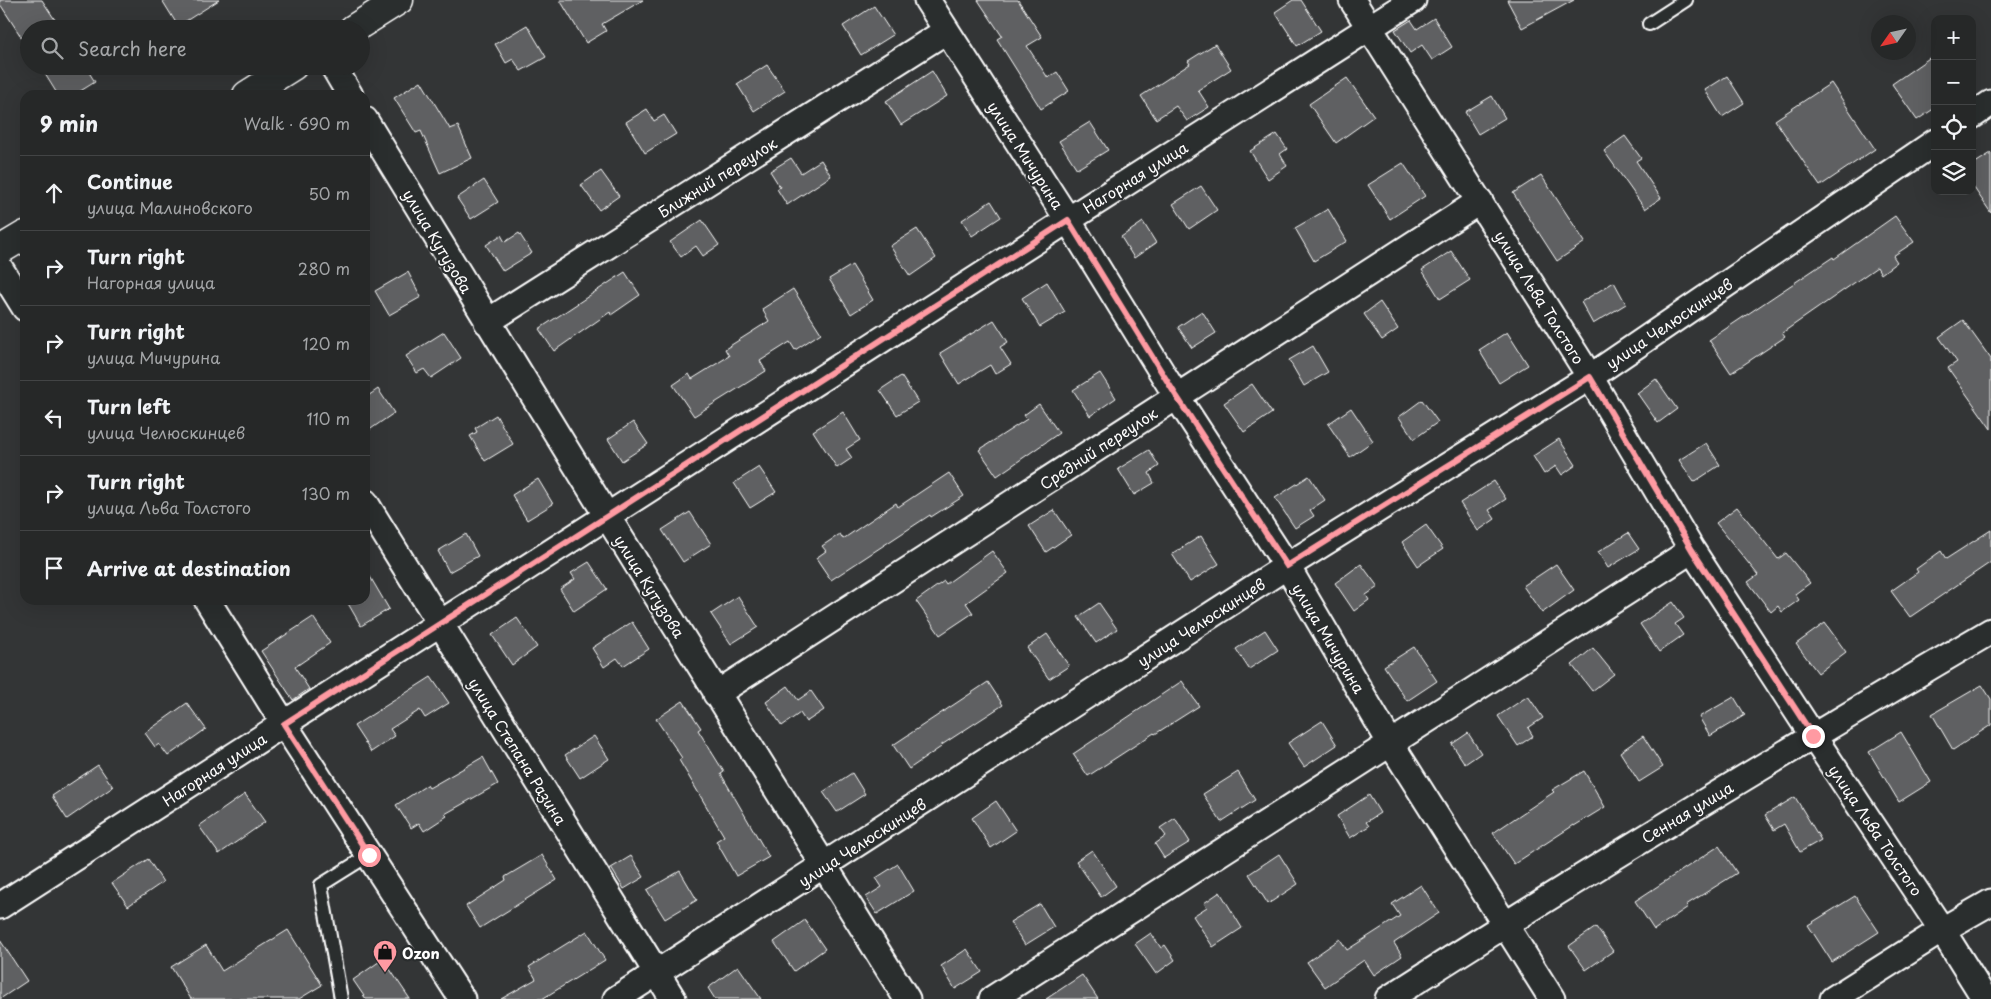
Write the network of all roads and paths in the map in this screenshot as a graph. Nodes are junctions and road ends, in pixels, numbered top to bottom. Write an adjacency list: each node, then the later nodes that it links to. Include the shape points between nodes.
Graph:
1 (399, 0): 6 (street)
2 (927, 0): 9 (street, улица Мичурина)
3 (1352, 0): 8 (street, улица Льва Толстого)
4 (1413, 0): 8 (street, Нагорная улица)
5 (1686, 0): 7 (lane)
6 (367, 20)
7 (1649, 24)
8 (1369, 28): 18 (street, улица Льва Толстого); 19 (street, Нагорная улица)
9 (946, 31): 19 (street, улица Мичурина); 24 (street, Ближний переулок)
10 (279, 75): 12 (street)
11 (338, 75): 13 (street)
12 (255, 90)
13 (347, 90)
14 (1991, 103): 15 (street)
15 (1976, 113)
16 (370, 128): 24 (street, улица Кутузова)
17 (1931, 145): 25 (street, улица Челюскинцев)
18 (1480, 201): 25 (street, улица Льва Толстого); 26 (street, Средний переулок)
19 (1068, 220): 26 (street, улица Мичурина); 28 (street, Нагорная улица)
20 (20, 238): 21 (street)
21 (0, 250)
22 (0, 268): 23 (street)
23 (20, 300)
24 (487, 322): 28 (street, улица Кутузова)
25 (1590, 377): 29 (street, улица Льва Толстого); 30 (street, улица Челюскинцев)
26 (1177, 397): 30 (street, улица Мичурина); 34 (street, Средний переулок)
27 (370, 510): 32 (street, улица Степана Разина)
28 (607, 516): 32 (street, Нагорная улица); 34 (street, улица Кутузова)
29 (1692, 550): 36 (street, улица Льва Толстого); 37 (street)
30 (1287, 566): 37 (street, улица Мичурина); 39 (street, улица Челюскинцев)
31 (210, 605): 35 (street)
32 (439, 624): 35 (street, Нагорная улица); 44 (street, улица Степана Разина)
33 (1991, 631): 36 (street, Сенная улица)
34 (716, 694): 39 (street, улица Кутузова)
35 (284, 724): 38 (street); 41 (street, Нагорная улица)
36 (1813, 736): 42 (street, Сенная улица); 43 (street, улица Льва Толстого)
37 (1392, 744): 42 (street, улица Мичурина); 50 (street)
38 (369, 855): 45 (lane, via 321,885); 46 (street)
39 (823, 867): 44 (street, улица Челюскинцев); 49 (street, улица Кутузова)
40 (1991, 902): 43 (street)
41 (0, 906)
42 (1504, 924): 51 (street, Сенная улица); 52 (street, улица Мичурина)
43 (1942, 930): 53 (street); 54 (street, улица Льва Толстого)
44 (657, 973): 47 (street, улица Челюскинцев); 48 (street, улица Степана Разина)
45 (341, 999)
46 (462, 999)
47 (616, 999)
48 (673, 999)
49 (906, 999)
50 (992, 999)
51 (1388, 999)
52 (1552, 999)
53 (1833, 999)
54 (1986, 999)

